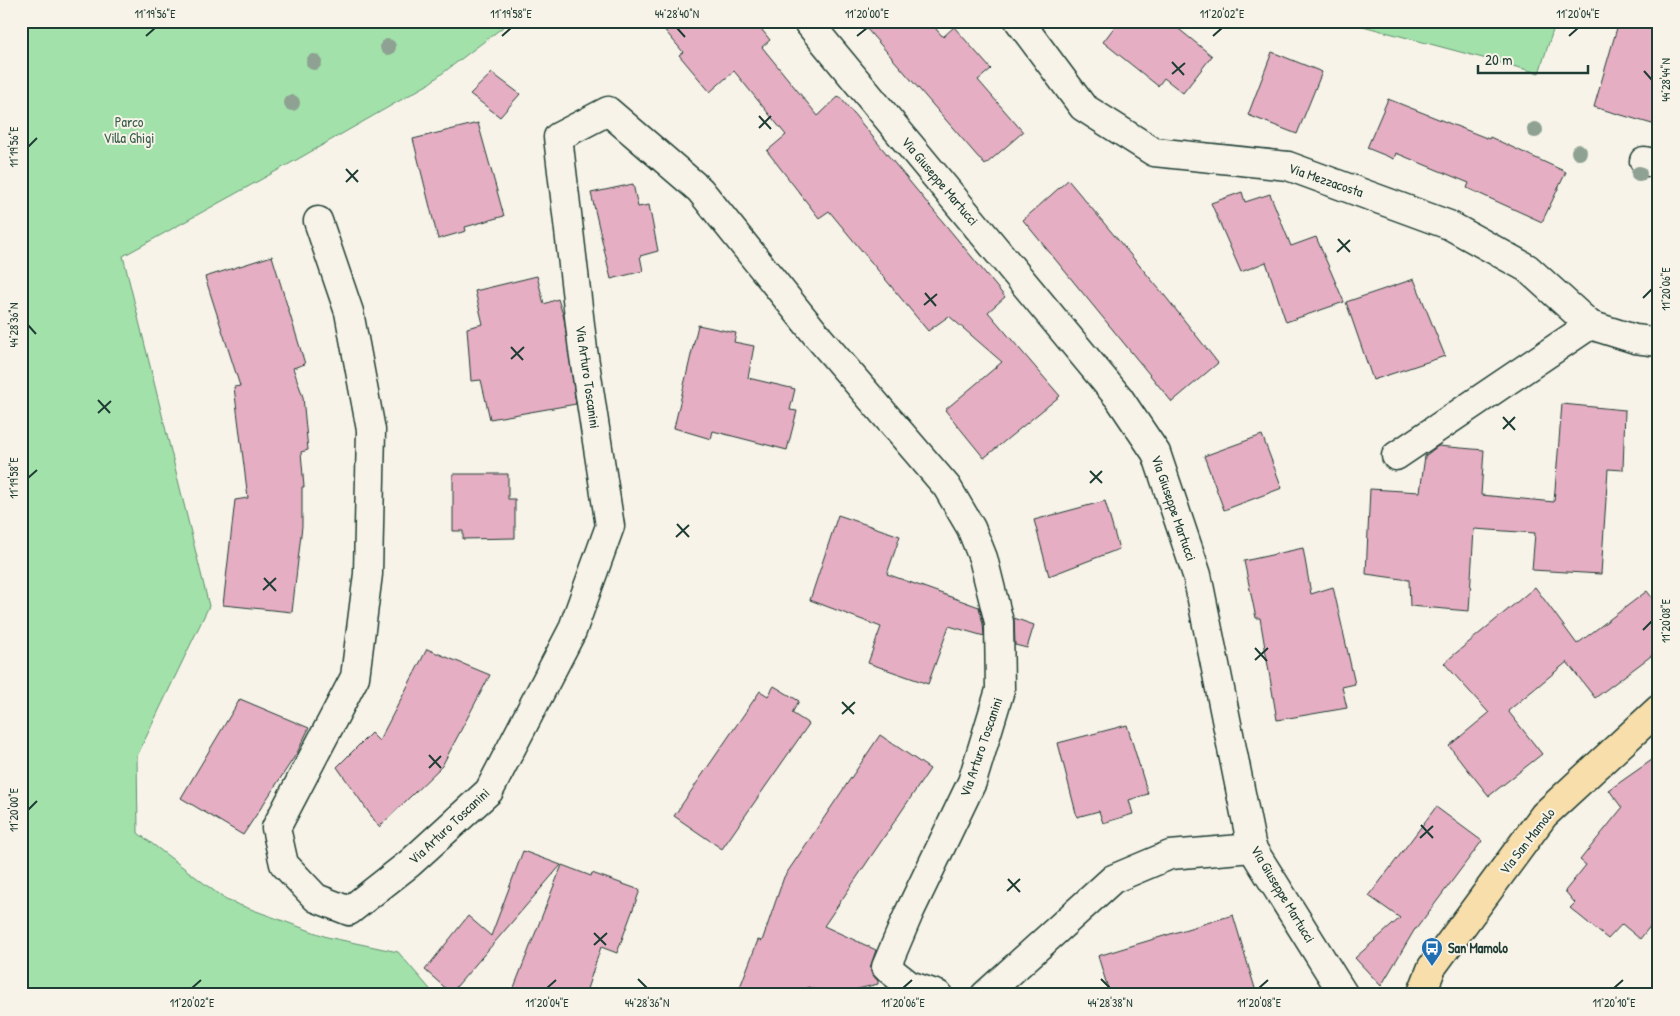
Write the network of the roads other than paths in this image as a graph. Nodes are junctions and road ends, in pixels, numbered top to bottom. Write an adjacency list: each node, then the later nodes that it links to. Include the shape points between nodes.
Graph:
1 (807, 21): 8 (street, Via Giuseppe Martucci, via 1119,398 1156,453 1197,575)
2 (1019, 21): 4 (street, Via Mezzacosta, via 1083,107 1154,152 1288,166 1449,225 1526,268)
3 (318, 221): 9 (street, Via Arturo Toscanini, via 349,312 371,430 368,574 355,677 276,828 284,864 316,898 349,911 410,863 489,791 572,631 610,526 583,350 558,137 608,111 700,190 819,338 947,487 971,528 983,558 999,622 1000,690 972,782 886,968 909,985)
4 (1590, 326): 5 (street, Via Mezzacosta); 6 (street)
5 (1659, 342)
6 (1396, 456)
7 (1659, 709): 12 (main road, Via San Mamolo, via 1544,816 1432,967)
8 (1252, 848): 10 (street, via 1170,855 1113,879); 11 (street, Via Giuseppe Martucci)
9 (938, 995)
10 (985, 995)
11 (1344, 995)
12 (1421, 995)

